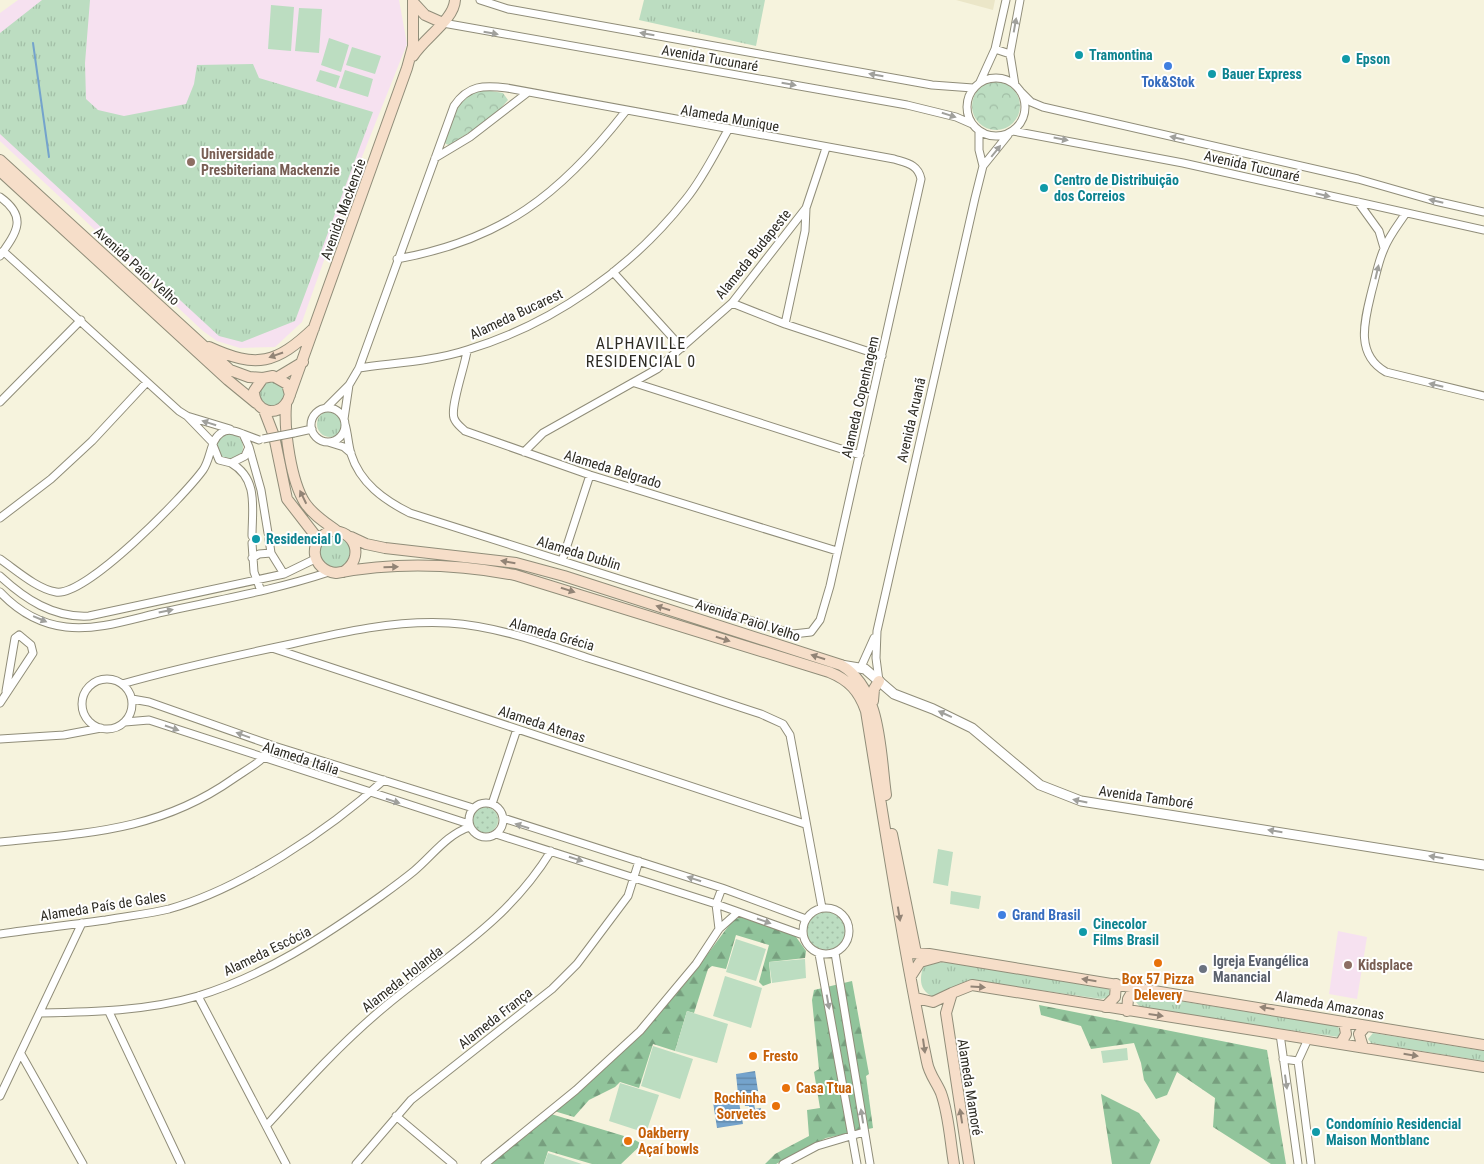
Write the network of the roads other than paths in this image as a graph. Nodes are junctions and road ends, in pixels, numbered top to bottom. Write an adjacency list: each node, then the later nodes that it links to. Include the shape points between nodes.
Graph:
1 (455, 0): 6 (main road, Avenida Mackenzie, via 452,14)
2 (480, 0): 12 (street, Avenida Tucunaré, one-way to 2, via 932,85 502,8)
3 (1006, 0): 7 (street)
4 (1020, 0): 8 (street, one-way to 4)
5 (413, 1): 6 (main road, via 425,15); 9 (main road, Avenida Mackenzie, via 414,30)
6 (443, 23): 9 (main road, Avenida Mackenzie, via 422,42); 16 (street, Avenida Tucunaré, one-way to 16, via 907,105)
7 (995, 49): 8 (street); 10 (street)
8 (1010, 54): 11 (street)
9 (408, 66): 39 (main road, Avenida Mackenzie)
10 (980, 82): 11 (street, via 998,78); 12 (street)
11 (1015, 85): 13 (street)
12 (973, 88): 16 (street, via 966,106)
13 (1022, 92): 19 (street, via 1025,111 1022,121); 29 (street, Avenida Tucunaré, one-way to 13, via 1358,179 1043,107 1031,102)
14 (527, 93): 15 (street, Alameda Munique); 21 (street, via 470,137); 21 (street, Alameda Munique, via 488,85 465,93 454,106)
15 (624, 112): 17 (street, Alameda Munique); 34 (street, via 582,163 525,211 479,237 434,252)
16 (972, 124): 18 (street)
17 (728, 130): 20 (street, Alameda Munique); 35 (street, Alameda Bucarest, via 687,198 638,252)
18 (979, 131): 19 (street, via 988,136); 23 (street, Avenida Aruanã)
19 (1011, 133): 23 (street, Avenida Aruanã, one-way to 19); 27 (street, Avenida Tucunaré, one-way to 27, via 1183,163)
20 (826, 148): 25 (street, Alameda Munique, via 908,163 917,169); 28 (street, Alameda Budapeste)
21 (435, 158): 34 (street, Alameda Munique)
22 (0, 160): 40 (main road, Avenida Paiol Velho)
23 (983, 166): 90 (street, Avenida Aruanã)
24 (0, 171): 55 (main road, Avenida Paiol Velho)
25 (921, 179): 43 (street, Alameda Copenhagem)
26 (0, 196): 33 (street, via 16,210 17,228)
27 (1358, 202): 30 (street, Avenida Tucunaré); 32 (street, via 1379,231)
28 (806, 208): 36 (street, Alameda Budapeste); 38 (street, Alameda Budapeste, via 805,231)
29 (1484, 212)
30 (1406, 213): 31 (street, Avenida Tucunaré); 32 (street)
31 (1484, 230)
32 (1384, 248): 52 (street, one-way to 32, via 1386,372 1367,353 1364,326)
33 (2, 254): 37 (street)
34 (397, 259): 45 (street, Alameda Munique)
35 (614, 272): 41 (street); 42 (street, Alameda Bucarest, via 558,310)
36 (732, 303): 38 (street); 41 (street, Alameda Budapeste)
37 (81, 320): 48 (street); 53 (street)
38 (785, 324): 43 (street)
39 (315, 327): 40 (main road, one-way to 40, via 282,354 263,360 236,360); 44 (main road, Avenida Mackenzie)
40 (203, 345): 47 (main road, Avenida Paiol Velho, via 230,370 249,378)
41 (682, 348): 49 (street, Alameda Budapeste)
42 (467, 351): 45 (street, Alameda Bucarest); 66 (street, Alameda Belgrado, via 454,403 454,419 465,430)
43 (882, 356): 68 (street, Alameda Copenhagem)
44 (304, 361): 46 (main road); 51 (main road, Avenida Mackenzie)
45 (359, 368): 50 (street, Alameda Munique)
46 (278, 377): 47 (main road, Avenida Paiol Velho); 51 (main road, via 287,384)
47 (263, 378): 55 (main road, via 254,392)
48 (147, 382): 57 (street); 72 (street, via 71,460)
49 (635, 383): 66 (street, Alameda Budapeste, via 543,433); 68 (street)
50 (349, 385): 56 (street, Alameda Munique); 58 (street, Alameda Munique)
51 (290, 395): 54 (main road, Avenida Paiol Velho)
52 (1484, 396)
53 (0, 402)
54 (286, 405): 55 (main road, via 276,412); 73 (main road, Avenida Paiol Velho, one-way to 54, via 313,513 301,494 286,424)
55 (260, 406): 75 (main road, via 274,436 288,499)
56 (326, 408): 58 (street, via 339,412); 59 (street, via 313,418)
57 (186, 416): 60 (street, one-way to 57); 64 (street)
58 (345, 421): 63 (street, via 343,435 334,442); 67 (street, Alameda Dublin)
59 (312, 429): 62 (street, bridge); 63 (street, via 316,437)
60 (232, 430): 61 (street); 64 (street, via 221,433)
61 (242, 434): 62 (street); 65 (street)
62 (261, 440): 65 (street)
63 (328, 442): 67 (street)
64 (213, 444): 69 (street, via 216,456); 70 (street)
65 (249, 446): 69 (street, via 245,456); 77 (street, via 261,490)
66 (524, 452): 71 (street, Alameda Belgrado)
67 (351, 453): 81 (street, Alameda Dublin, via 370,486 389,502 410,513)
68 (860, 455): 76 (street, Alameda Copenhagem)
69 (228, 463): 70 (street); 78 (street, via 244,472 251,487)
70 (204, 469): 79 (street, via 113,561 69,591 49,590)
71 (590, 475): 76 (street, Alameda Belgrado); 81 (street)
72 (0, 518)
73 (338, 531): 74 (main road, Avenida Paiol Velho); 75 (main road, via 330,531)
74 (350, 537): 83 (main road, via 355,543 356,558); 92 (main road, Avenida Paiol Velho, one-way to 74, via 516,563 386,548)
75 (318, 539): 80 (main road)
76 (837, 551): 89 (street, Alameda Copenhagem)
77 (271, 553): 78 (street); 84 (street)
78 (252, 558): 86 (street)
79 (0, 559)
80 (315, 559): 82 (main road); 84 (street)
81 (562, 561): 89 (street, Alameda Dublin, via 793,634 811,632)
82 (329, 572): 83 (main road, Avenida Paiol Velho); 87 (street)
83 (342, 572): 129 (main road, Avenida Paiol Velho, one-way to 129, via 433,566 515,575 829,672 849,682 866,712)
84 (284, 574): 86 (street)
85 (0, 576): 86 (street, via 26,598 76,617 106,614)
86 (256, 579): 87 (street)
87 (261, 590): 88 (street, one-way to 87, via 39,620 56,626 80,628)
88 (0, 592)
89 (820, 620)
90 (878, 631): 93 (street); 94 (street, Avenida Aruanã, via 876,658)
91 (272, 648): 95 (street, Alameda Grécia); 102 (street, Alameda Atenas); 111 (street, Alameda Grécia, via 373,626 448,623 472,626 562,650 761,714 787,729)
92 (842, 665): 93 (street); 99 (main road, Avenida Paiol Velho, via 862,683)
93 (861, 667): 94 (street, Avenida Tamboré)
94 (879, 681): 99 (main road, via 873,694); 117 (street, Avenida Tamboré, one-way to 94, via 1067,797 1040,785 972,728 894,694)
95 (122, 684): 97 (street); 101 (street, via 107,679 92,684 87,690 82,705 84,713 93,725)
96 (6, 691): 96 (street, via 15,638 19,635 33,647 33,653); 98 (street)
97 (132, 699): 100 (street, via 131,711); 104 (street, Alameda Itália, one-way to 97)
98 (0, 703)
99 (873, 705): 129 (main road, Avenida Paiol Velho)
100 (125, 722): 101 (street, via 114,728); 105 (street, Alameda Itália, one-way to 105, via 149,720)
101 (100, 728): 103 (street)
102 (517, 729): 108 (street); 111 (street, Alameda Atenas)
103 (0, 739)
104 (274, 746): 105 (street); 106 (street, Alameda Itália)
105 (264, 760): 107 (street, Alameda Itália); 114 (street, via 217,791 166,816 100,832)
106 (384, 780): 107 (street, Alameda País de Gales); 109 (street, Alameda Itália)
107 (369, 793): 112 (street, Alameda Itália, one-way to 112); 124 (street, Alameda País de Gales, via 291,850 200,899 168,909)
108 (492, 804): 109 (street, via 482,803); 110 (street, via 500,809)
109 (473, 808): 112 (street, via 468,818)
110 (503, 818): 113 (street, via 502,827); 116 (street, one-way to 110)
111 (805, 824): 121 (street, Alameda Grécia)
112 (469, 826): 113 (street, via 475,834 484,837); 136 (street, Alameda Escócia, via 453,834 414,871 314,943 255,973)
113 (496, 834): 115 (street)
114 (0, 842)
115 (551, 851): 118 (street, one-way to 118); 155 (street, Alameda Holanda, via 495,921 387,1004 340,1047)
116 (639, 862): 118 (street, Alameda França); 119 (street, one-way to 116)
117 (1484, 865)
118 (634, 879): 120 (street); 154 (street, Alameda França, via 628,896 591,949 571,970 514,1020 430,1083)
119 (722, 888): 120 (street); 123 (street)
120 (716, 904): 122 (street); 125 (street)
121 (822, 908): 123 (street); 128 (street, via 840,912 847,922 848,940)
122 (738, 912): 125 (street); 127 (street, one-way to 127)
123 (806, 919): 127 (street)
124 (82, 923): 126 (street, Alameda País de Gales); 141 (street)
125 (718, 929): 165 (street, via 696,964 640,1031 576,1090)
126 (0, 934)
127 (803, 934): 130 (street, via 810,948)
128 (835, 953): 130 (street); 156 (street, one-way to 128)
129 (910, 953): 131 (main road, Alameda Amazonas); 132 (main road, Alameda Mamoré)
130 (819, 954): 157 (street, one-way to 157)
131 (941, 956): 132 (main road, via 920,962); 133 (main road, Alameda Amazonas, one-way to 131)
132 (911, 976): 137 (main road, Alameda Mamoré)
133 (1116, 984): 134 (main road, Alameda Amazonas); 138 (main road, via 1115,997)
134 (1134, 987): 139 (main road); 142 (main road, Alameda Amazonas, one-way to 134)
135 (952, 993): 137 (main road, via 933,1002); 138 (main road, one-way to 138, via 977,985); 158 (main road, Alameda Mamoré, one-way to 135, via 946,1013)
136 (198, 996): 140 (street, Alameda Escócia); 155 (street)
137 (916, 998): 159 (main road, Alameda Mamoré, one-way to 159, via 927,1064 941,1092)
138 (1105, 1007): 139 (main road)
139 (1127, 1011): 144 (main road, one-way to 144)
140 (109, 1012): 141 (street, Alameda Escócia); 161 (street)
141 (40, 1013): 149 (street)
142 (1344, 1022): 143 (main road, Alameda Amazonas); 146 (main road, via 1346,1034)
143 (1366, 1026): 147 (main road, Alameda Amazonas); 148 (main road, via 1359,1034)
144 (1280, 1034): 145 (main road); 150 (street)
145 (1308, 1039): 146 (main road); 151 (street)
146 (1340, 1043): 148 (main road)
147 (1484, 1045)
148 (1363, 1047): 152 (main road, one-way to 152)
149 (21, 1054): 153 (street); 160 (street)
150 (1283, 1059): 151 (street); 171 (street, one-way to 171)
151 (1298, 1061): 172 (street)
152 (1484, 1067)
153 (0, 1096)
154 (396, 1116): 163 (street, Alameda França); 164 (street)
155 (267, 1125): 162 (street)
156 (864, 1132): 157 (street); 168 (street)
157 (852, 1135): 166 (street, via 817,1146); 167 (street)
158 (966, 1148): 159 (main road); 170 (main road, Alameda Mamoré)
159 (952, 1151): 169 (main road, Alameda Mamoré)
160 (83, 1164)
161 (181, 1164)
162 (286, 1164)
163 (356, 1164)
164 (453, 1164)
165 (485, 1164)
166 (783, 1164)
167 (857, 1164)
168 (870, 1164)
169 (954, 1164)
170 (969, 1164)
171 (1298, 1164)
172 (1311, 1164)

